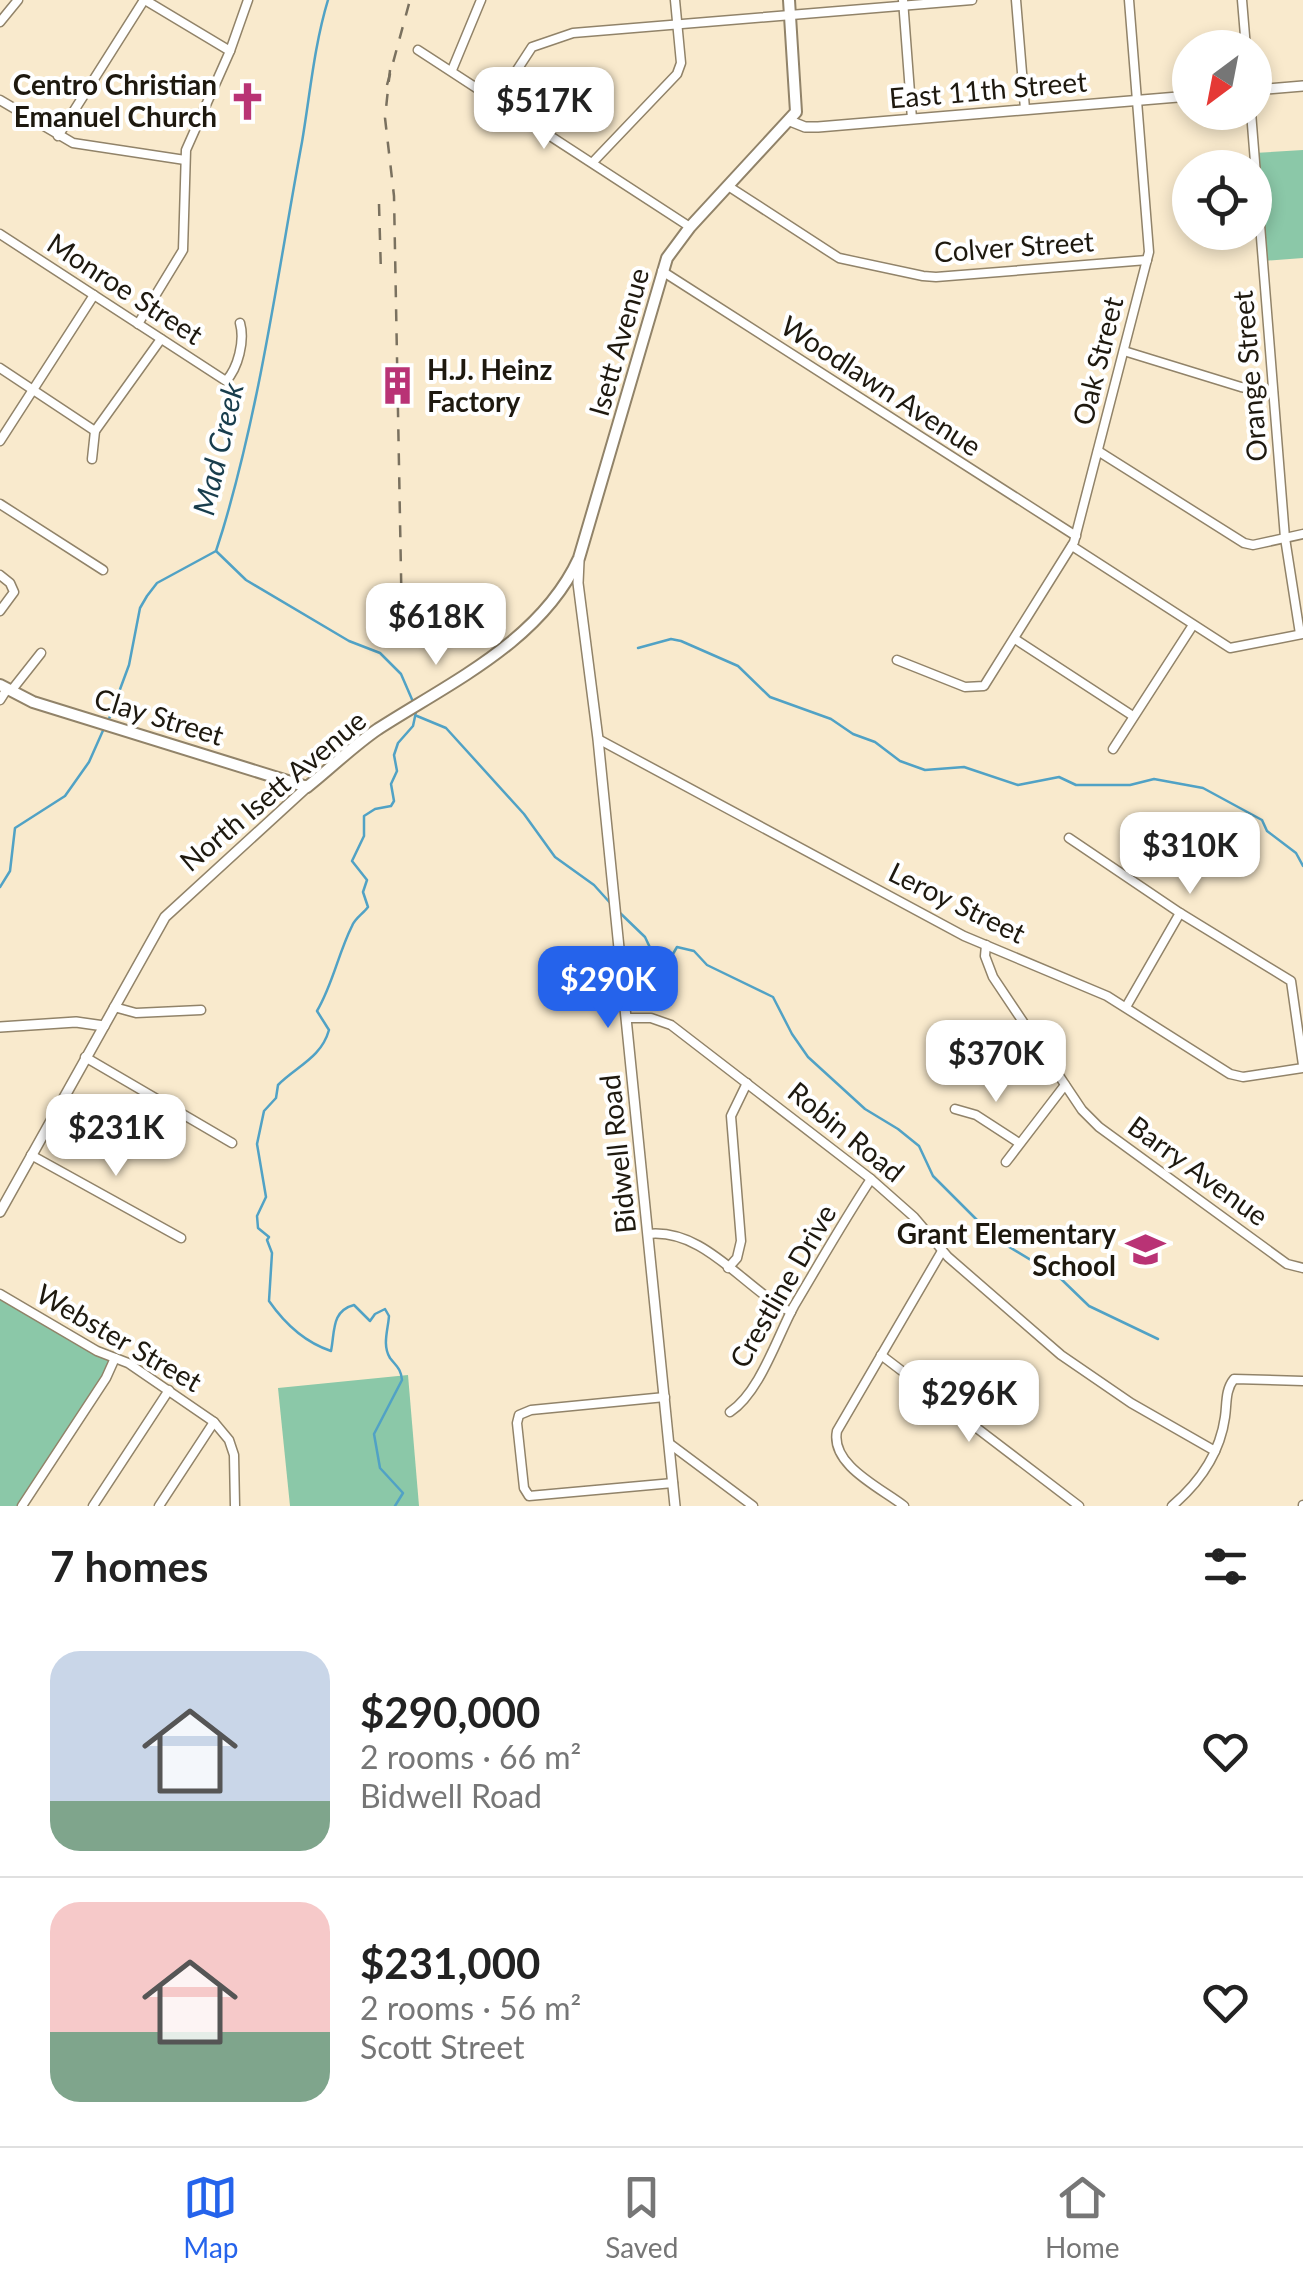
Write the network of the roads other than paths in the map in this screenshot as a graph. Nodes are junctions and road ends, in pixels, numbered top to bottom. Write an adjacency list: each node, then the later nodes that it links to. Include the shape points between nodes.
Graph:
1 (18, 0): 13 (street)
2 (145, 0): 17 (street); 29 (street)
3 (248, 0): 17 (street)
4 (481, 0): 18 (street)
5 (675, 0): 14 (street)
6 (789, 0): 12 (main road)
7 (972, 0): 11 (street)
8 (1016, 0): 25 (street)
9 (1129, 0): 24 (street, Oak Street)
10 (1242, 0): 15 (street)
11 (903, 3): 12 (street); 26 (street)
12 (791, 15): 14 (street); 27 (main road, via 797,106)
13 (0, 22)
14 (677, 25): 23 (street, via 574,33 537,44); 31 (street, via 678,74)
15 (1244, 30)
16 (418, 50): 18 (street)
17 (230, 51): 30 (street)
18 (452, 70): 23 (street)
19 (1303, 86): 20 (street)
20 (1272, 89)
21 (1172, 97): 24 (street, East 11th Street)
22 (0, 100): 29 (street)
23 (498, 100): 31 (street)
24 (1137, 100): 25 (street, East 11th Street); 35 (street, Oak Street)
25 (1024, 109): 26 (street, East 11th Street)
26 (912, 119): 27 (street, East 11th Street, via 818,127)
27 (790, 121): 32 (main road, Isett Avenue)
28 (1252, 130): 44 (street, Orange Street)
29 (58, 136): 30 (street)
30 (185, 160): 39 (street, via 183,250)
31 (593, 162): 33 (street)
32 (728, 186): 33 (main road, Isett Avenue); 35 (street, Colver Street, via 839,258 923,276)
33 (690, 226): 36 (main road, Isett Avenue)
34 (0, 234): 37 (street, Monroe Street)
35 (1147, 260): 41 (street, Oak Street)
36 (662, 271): 51 (street, Woodlawn Avenue); 54 (main road, Isett Avenue)
37 (94, 295): 39 (street, Monroe Street); 43 (street)
38 (240, 323): 40 (street, Monroe Street, via 236,364 226,381)
39 (138, 324): 40 (street, Monroe Street)
40 (160, 338): 45 (street)
41 (1124, 351): 44 (street); 47 (street, Oak Street)
42 (0, 368): 43 (street)
43 (33, 390): 45 (street); 46 (street)
44 (1274, 393): 52 (street, Orange Street)
45 (94, 431): 48 (street)
46 (0, 441)
47 (1098, 451): 51 (street, Oak Street); 52 (street, via 1244,544)
48 (92, 459)
49 (0, 504): 55 (street)
50 (1303, 534): 52 (street)
51 (1076, 536): 53 (street, Oak Street)
52 (1285, 538): 59 (street, Orange Street)
53 (1072, 546): 58 (street); 60 (street, Oak Street)
54 (579, 558): 65 (street, Bidwell Road); 67 (main road, North Isett Avenue, via 551,606 518,637 377,730)
55 (103, 570)
56 (0, 575): 57 (street, via 13,589)
57 (0, 611)
58 (1193, 625): 59 (street, via 1230,648); 64 (street)
59 (1302, 634)
60 (1015, 639): 62 (street, Oak Street, via 980,688); 64 (street)
61 (40, 654): 63 (street)
62 (896, 660)
63 (5, 691): 67 (main road, Clay Street)
64 (1133, 716): 66 (street)
65 (598, 740): 70 (street, Leroy Street); 74 (street, Bidwell Road)
66 (1113, 749)
67 (307, 787): 72 (street, North Isett Avenue, via 170,910)
68 (1069, 838): 69 (street)
69 (1180, 913): 71 (street); 78 (street, via 1291,981)
70 (986, 945): 71 (street, Leroy Street); 80 (street, Barry Avenue, via 993,976)
71 (1126, 1006): 78 (street, Leroy Street, via 1236,1076)
72 (114, 1007): 73 (street, via 136,1013); 75 (street)
73 (202, 1010)
74 (626, 1018): 79 (street, Robin Road, via 671,1025); 88 (street, Bidwell Road)
75 (104, 1026): 76 (street); 77 (street)
76 (0, 1027)
77 (86, 1057): 82 (street); 84 (street)
78 (1303, 1067)
79 (747, 1083): 86 (street, Robin Road); 91 (street, via 731,1116 742,1242)
80 (1065, 1085): 83 (street); 92 (street, Barry Avenue, via 1100,1127 1287,1264)
81 (956, 1109): 83 (street)
82 (232, 1143)
83 (1019, 1143): 85 (street)
84 (31, 1155): 87 (street); 89 (street)
85 (1006, 1162)
86 (871, 1179): 90 (street, Robin Road); 94 (street, Crestline Drive)
87 (0, 1212)
88 (648, 1234): 91 (street, via 688,1239); 99 (street, Bidwell Road)
89 (181, 1238)
90 (942, 1252): 95 (street); 103 (street, Robin Road, via 1061,1355)
91 (728, 1268): 94 (street)
92 (1303, 1268)
93 (0, 1294): 96 (street, Webster Street)
94 (791, 1312): 100 (street, Crestline Drive, via 745,1398)
95 (882, 1355): 111 (street, via 837,1431 836,1445 843,1459); 112 (street)
96 (115, 1358): 98 (street, Webster Street); 105 (street)
97 (1303, 1381): 103 (street, via 1234,1379)
98 (169, 1390): 101 (street, Webster Street); 106 (street)
99 (665, 1397): 102 (street, Bidwell Road); 104 (street, via 532,1410 517,1423 529,1496)
100 (730, 1412)
101 (214, 1422): 107 (street); 108 (street, via 234,1454)
102 (670, 1444): 104 (street, Bidwell Road); 110 (street)
103 (1215, 1451): 113 (street)
104 (674, 1484): 109 (street, Bidwell Road)
105 (22, 1506)
106 (92, 1506)
107 (159, 1506)
108 (234, 1506)
109 (675, 1506)
110 (753, 1506)
111 (904, 1506)
112 (1079, 1506)
113 (1172, 1506)

